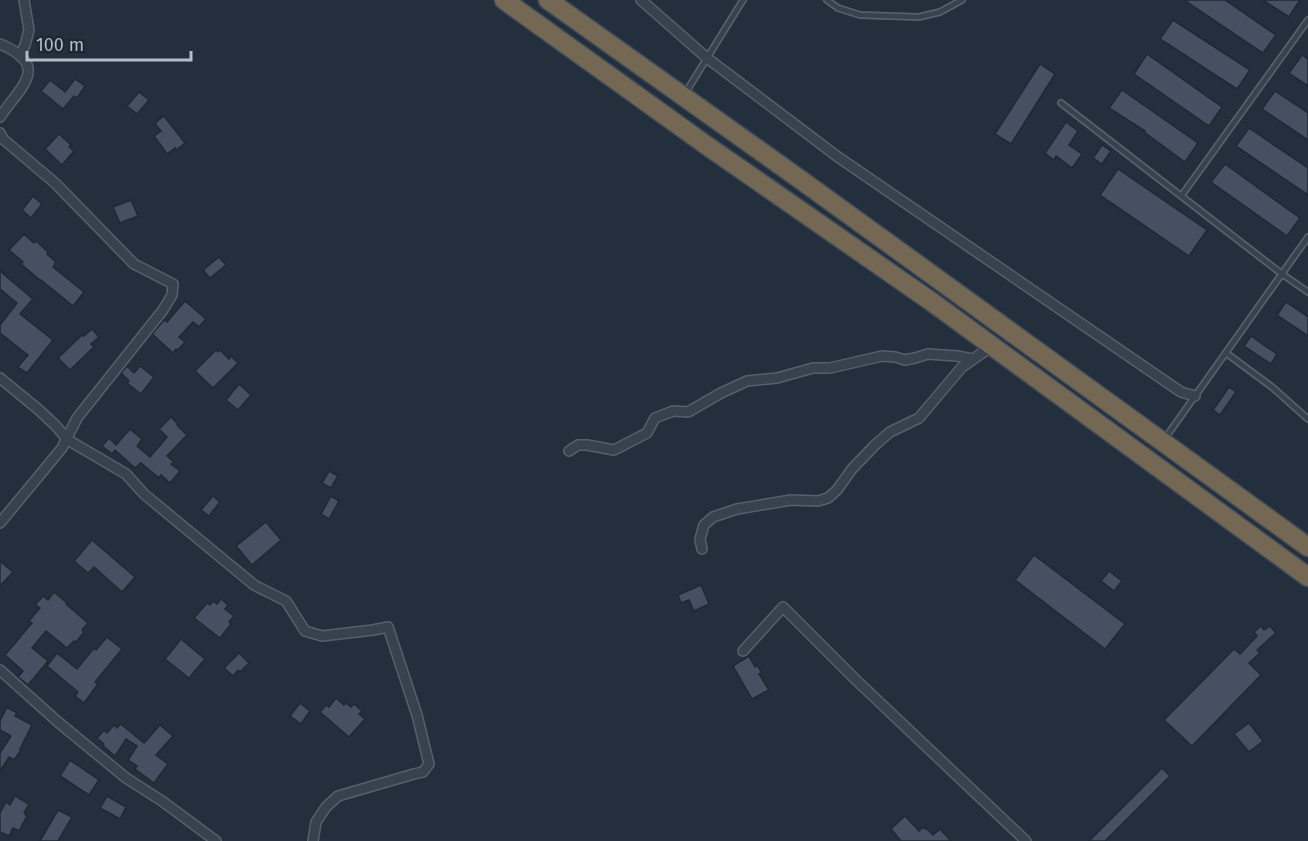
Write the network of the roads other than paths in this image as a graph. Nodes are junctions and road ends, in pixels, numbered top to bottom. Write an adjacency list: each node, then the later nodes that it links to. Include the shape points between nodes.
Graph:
1 (24, 0): 10 (street, via 29,30)
2 (504, 0): 22 (highway)
3 (548, 0): 12 (highway)
4 (641, 0): 11 (street)
5 (743, 0): 11 (lane)
6 (827, 0): 7 (lane, via 860,15 919,17 940,12)
7 (962, 0)
8 (1308, 20): 18 (lane)
9 (0, 44): 10 (street)
10 (20, 56): 14 (street, via 28,66 29,76)
11 (707, 58): 12 (lane); 26 (street, via 838,156 1181,392)
12 (683, 97): 29 (highway)
13 (1061, 103): 18 (lane)
14 (0, 117)
15 (0, 133): 17 (street)
16 (0, 141): 17 (street)
17 (16, 150): 28 (street, via 55,183 134,264 173,285 163,310 77,418)
18 (1182, 195): 20 (lane)
19 (1308, 237): 20 (lane)
20 (1282, 273): 21 (lane); 23 (lane)
21 (1308, 291)
22 (992, 346): 24 (street); 34 (highway)
23 (1226, 352): 26 (lane); 27 (lane)
24 (972, 359): 30 (street, via 928,354 905,360 882,356 747,381 688,412 673,411 655,418 647,433 614,450 578,445); 33 (street, via 919,418 890,432 875,445 828,498 775,502 713,518 704,525)
25 (0, 378): 28 (street)
26 (1195, 396): 29 (lane)
27 (1308, 419)
28 (66, 438): 31 (street); 38 (street, via 126,474 144,494 254,585 286,601 305,631 322,636 388,627 429,764 423,772 338,796 316,822)
29 (1162, 442): 32 (highway)
30 (569, 451)
31 (0, 523)
32 (1308, 547)
33 (702, 549)
34 (1308, 577)
35 (743, 651): 39 (street, via 783,607)
36 (0, 670): 37 (street, via 126,778)
37 (216, 841)
38 (314, 841)
39 (1026, 841)

